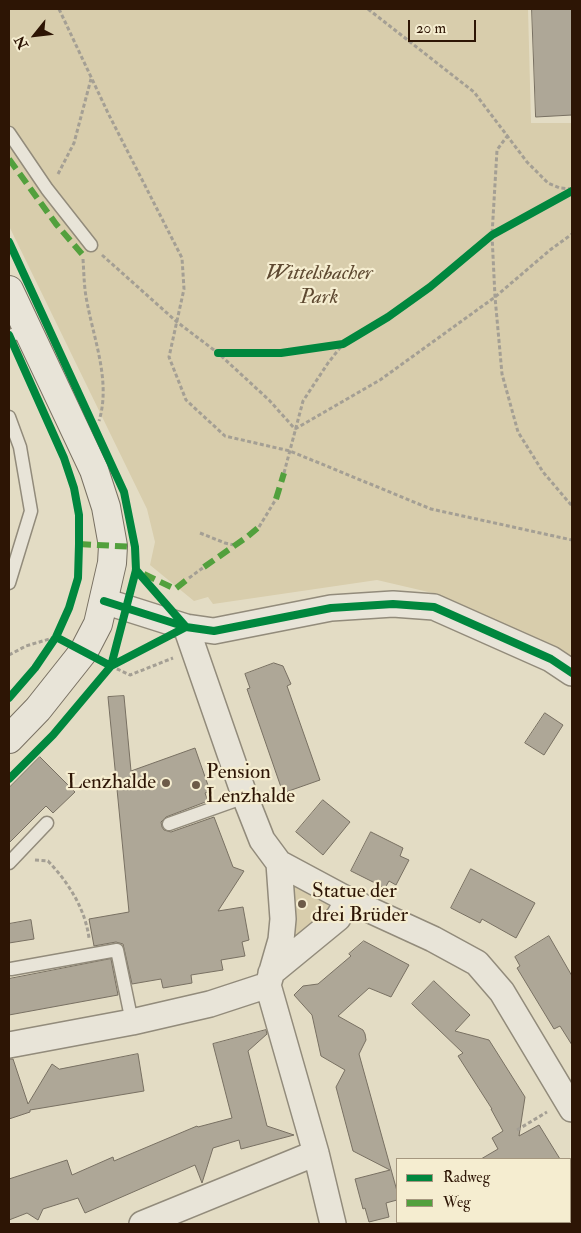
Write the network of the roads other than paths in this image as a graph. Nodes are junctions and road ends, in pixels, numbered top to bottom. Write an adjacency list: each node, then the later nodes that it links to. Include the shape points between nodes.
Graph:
1 (9, 133): 2 (lane)
2 (87, 249)
3 (9, 290): 4 (main road)
4 (17, 332): 7 (main road, via 94,470 106,507 112,563)
5 (9, 417): 6 (lane, via 20,447 31,511)
6 (9, 583)
7 (104, 601): 8 (street); 10 (main road, via 98,624 84,651 38,709)
8 (186, 627): 9 (street, via 214,630 331,608 393,604 434,607 551,659); 11 (street)
9 (572, 673)
10 (9, 739)
11 (245, 798): 13 (lane); 15 (street, via 262,840)
12 (47, 823): 14 (lane)
13 (169, 824)
14 (10, 861)
15 (279, 863): 16 (street); 18 (street, via 283,919)
16 (348, 900): 18 (street, via 338,918); 21 (street, via 434,939 476,963 502,992)
17 (12, 969): 19 (lane, via 118,950)
18 (270, 979): 19 (street, via 210,1004); 22 (street)
19 (132, 1022): 20 (street)
20 (9, 1045)
21 (570, 1105)
22 (316, 1153): 23 (street); 24 (street)
23 (142, 1224)
24 (333, 1224)

